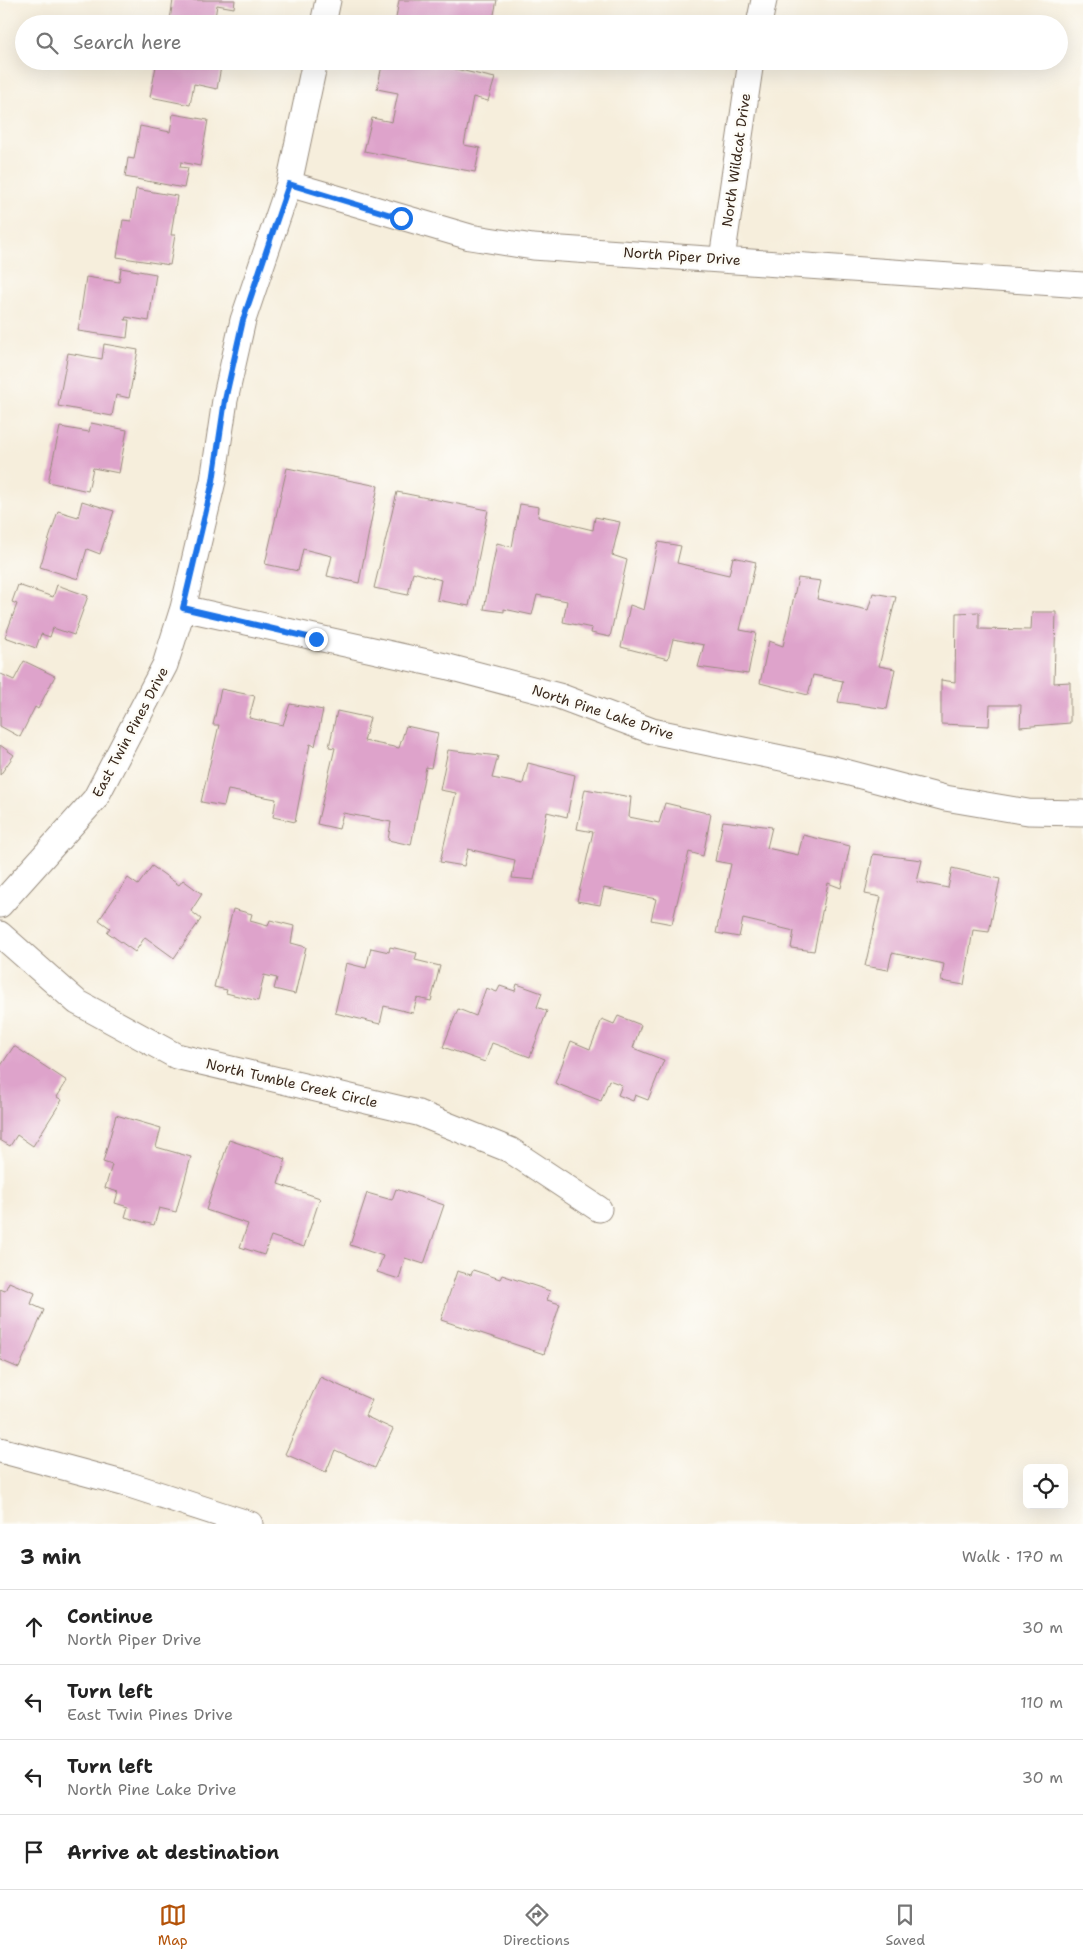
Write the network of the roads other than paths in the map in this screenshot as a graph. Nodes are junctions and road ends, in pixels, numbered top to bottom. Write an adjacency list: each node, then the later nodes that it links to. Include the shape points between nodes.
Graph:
1 (328, 0): 3 (street)
2 (764, 0): 4 (street)
3 (325, 15)
4 (761, 15)
5 (313, 70): 7 (street, East Twin Pines Drive)
6 (750, 70): 8 (street, North Wildcat Drive)
7 (289, 184): 8 (street, North Piper Drive, via 470,237 533,247); 10 (street, East Twin Pines Drive, via 243,320 225,400 213,481)
8 (722, 259): 9 (street, North Piper Drive)
9 (1083, 285)
10 (183, 608): 11 (street, North Pine Lake Drive, via 445,666 558,696 652,731 834,769 945,798 1028,812); 12 (street, East Twin Pines Drive, via 165,665 95,799)
11 (1083, 812)
12 (0, 905)
13 (0, 934): 14 (street, North Tumble Creek Circle, via 77,1002 176,1056 418,1113 510,1150)
14 (600, 1209)
15 (0, 1450): 16 (street, via 130,1485)
16 (250, 1524)

